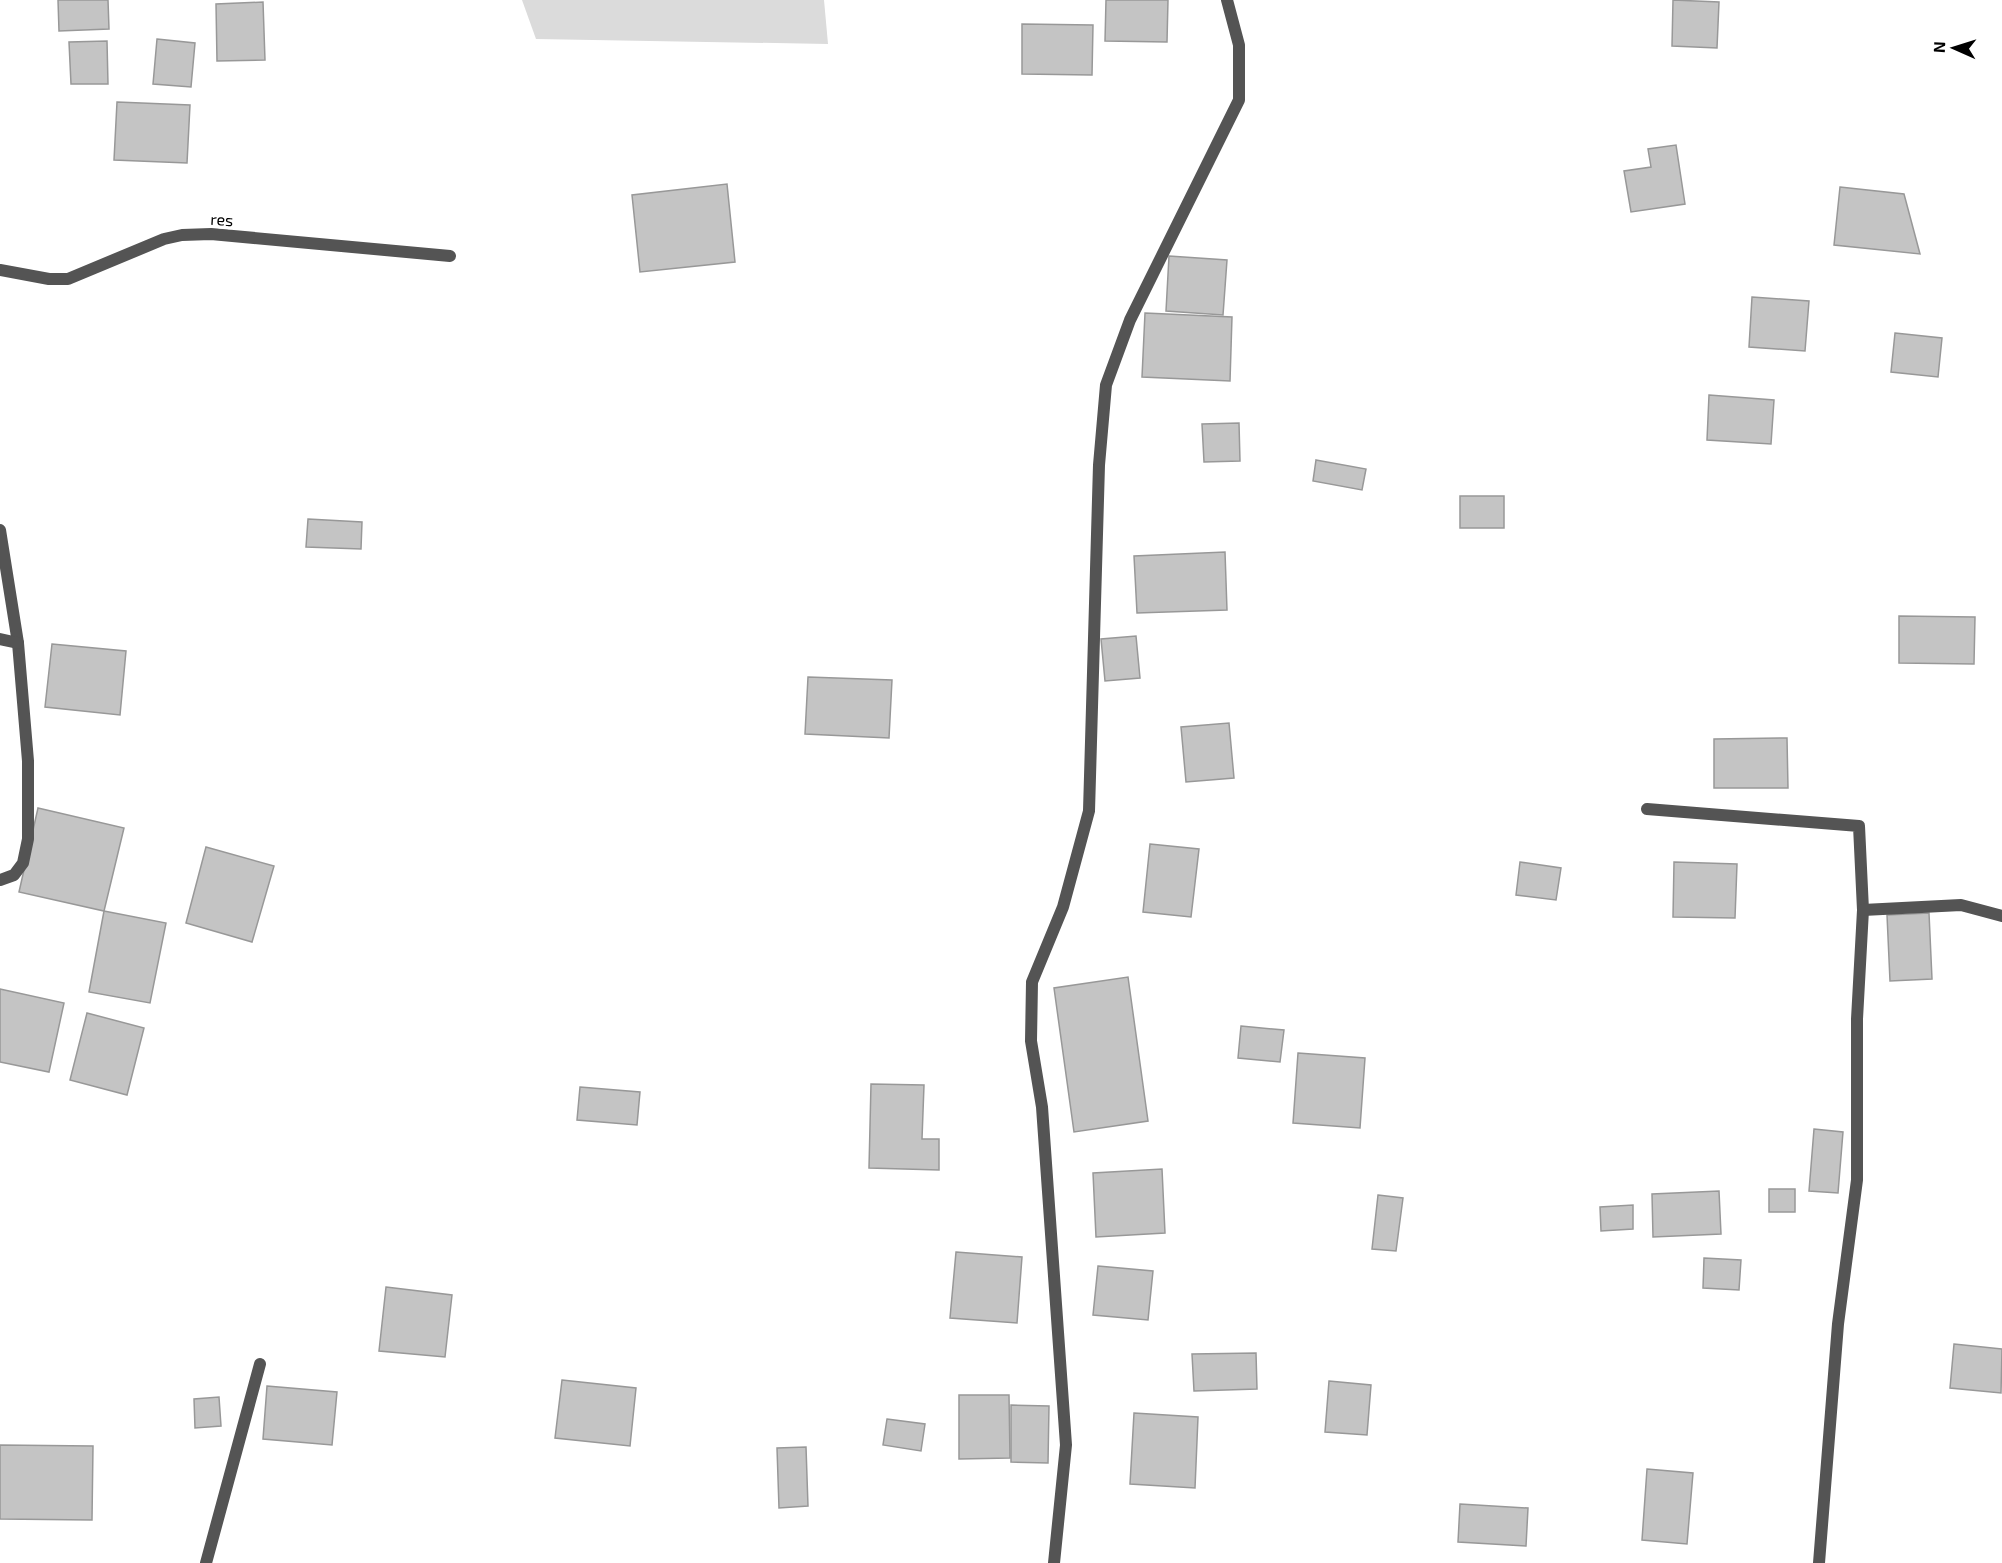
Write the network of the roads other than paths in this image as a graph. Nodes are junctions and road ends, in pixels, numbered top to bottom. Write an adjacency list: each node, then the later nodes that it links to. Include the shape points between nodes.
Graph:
1 (1227, 0): 13 (street, via 1239,45 1239,100 1130,320 1106,386 1099,465 1089,811 1063,907 1032,982 1032,1041 1042,1107 1066,1445)
2 (450, 256): 3 (street, res, via 211,234 164,239 69,279)
3 (0, 270)
4 (0, 530): 6 (street)
5 (0, 639): 6 (street)
6 (18, 643): 8 (street, via 28,761 28,839 23,863 14,875)
7 (1647, 809): 9 (street, via 1859,826)
8 (0, 880)
9 (1863, 910): 10 (street, via 1961,904); 14 (street, via 1857,1019 1857,1180 1838,1324)
10 (2002, 916)
11 (260, 1364): 12 (street)
12 (206, 1563)
13 (1054, 1563)
14 (1819, 1563)

